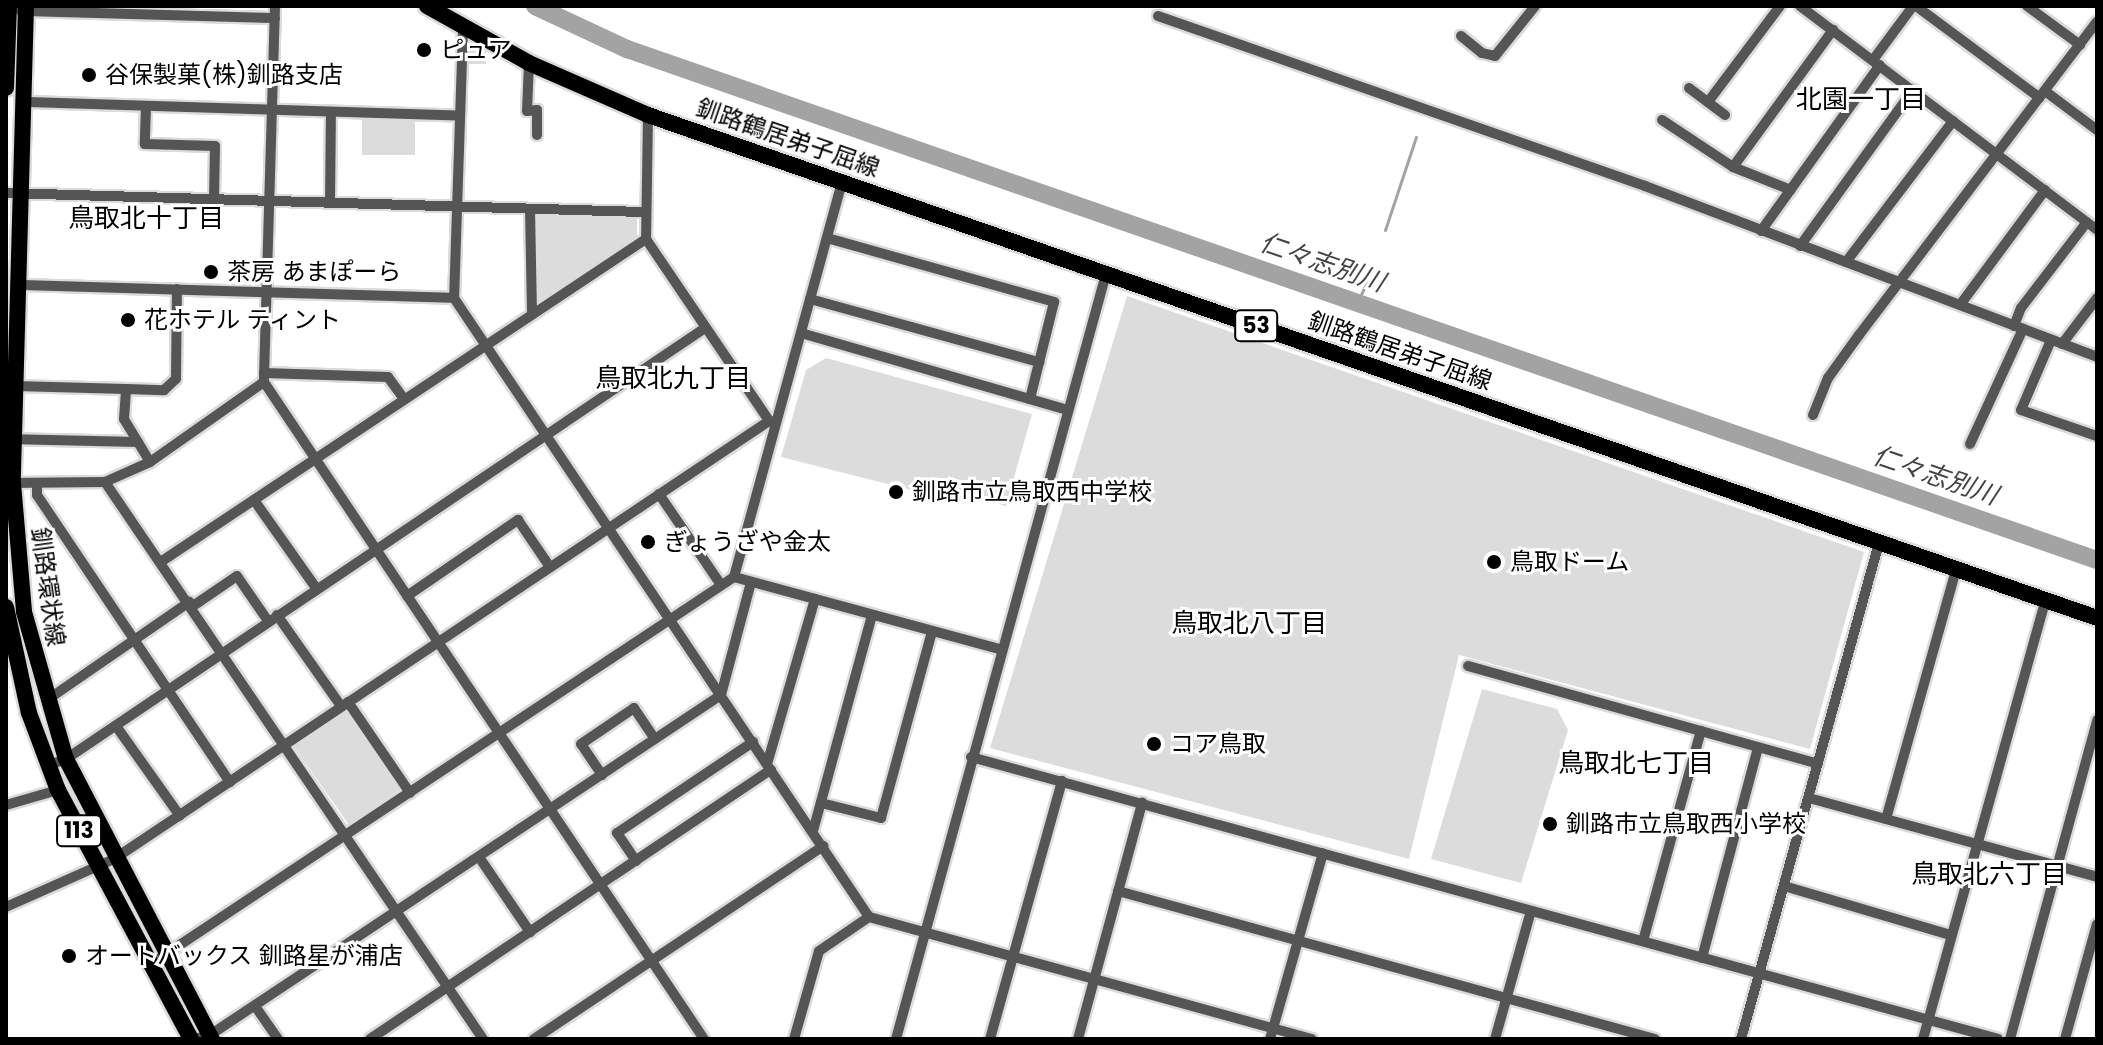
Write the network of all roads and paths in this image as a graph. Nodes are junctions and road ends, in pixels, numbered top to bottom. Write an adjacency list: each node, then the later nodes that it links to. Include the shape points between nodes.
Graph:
1 (427, 6): 12 (main road, 釧路鶴居弟子屈線 / 53)
2 (1535, 6): 14 (street, via 1495,56 1482,53)
3 (1780, 6): 23 (street)
4 (1800, 6): 13 (street)
5 (1915, 6): 17 (street); 21 (street)
6 (2027, 6): 15 (street)
7 (8, 9): 8 (street); 18 (main road)
8 (26, 9): 9 (street); 22 (main road, 釧路環状線 / 113)
9 (275, 12): 25 (street)
10 (1158, 16): 48 (street)
11 (2097, 22): 15 (street)
12 (463, 29): 16 (main road, 釧路鶴居弟子屈線 / 53); 29 (street)
13 (1833, 30): 17 (street); 35 (street)
14 (1461, 36)
15 (2080, 45): 21 (street)
16 (529, 63): 27 (main road, 釧路鶴居弟子屈線 / 53); 33 (street, via 527,111 537,110)
17 (1876, 63): 20 (street); 37 (street)
18 (6, 88)
19 (1689, 88): 23 (street)
20 (1913, 90): 31 (street); 51 (street)
21 (2042, 94): 32 (street); 34 (street)
22 (25, 102): 24 (street); 39 (main road, 釧路環状線 / 113)
23 (1708, 102): 28 (street)
24 (146, 107): 25 (street); 40 (street, via 145,144 215,146)
25 (273, 111): 26 (street); 41 (street)
26 (331, 113): 29 (street); 42 (street)
27 (648, 115): 36 (main road, 釧路鶴居弟子屈線 / 53); 45 (street)
28 (1725, 115)
29 (460, 116): 43 (street)
30 (1662, 120): 35 (street)
31 (1953, 121): 34 (street); 52 (street)
32 (2097, 130)
33 (537, 135)
34 (1997, 154): 38 (street); 54 (street)
35 (1733, 167): 37 (street)
36 (842, 182): 49 (street); 53 (main road, 釧路鶴居弟子屈線 / 53)
37 (1791, 190): 48 (street)
38 (2045, 190): 46 (street); 61 (street)
39 (13, 194): 40 (street); 55 (main road, 釧路環状線 / 113)
40 (214, 200): 41 (street)
41 (269, 201): 42 (street); 57 (street)
42 (330, 202): 43 (street)
43 (457, 206): 44 (street); 58 (street)
44 (530, 209): 45 (street); 62 (street)
45 (644, 212): 50 (street)
46 (2087, 222): 47 (street); 63 (street, via 2021,308)
47 (2097, 230)
48 (1761, 231): 51 (street)
49 (827, 238): 60 (street); 69 (street, via 1054,302)
50 (646, 239): 62 (street); 64 (street)
51 (1800, 246): 52 (street)
52 (1846, 262): 54 (street)
53 (1106, 274): 75 (street); 91 (main road, 釧路鶴居弟子屈線 / 53)
54 (1900, 282): 61 (street); 76 (street, via 1828,378)
55 (19, 285): 56 (street); 71 (main road, 釧路環状線 / 113)
56 (177, 289): 57 (street); 72 (street, via 176,379 164,390)
57 (266, 292): 58 (street); 70 (street)
58 (454, 298): 67 (street)
59 (2097, 298): 66 (street)
60 (810, 299): 65 (street); 69 (street)
61 (1960, 305): 63 (street)
62 (532, 314): 67 (street)
63 (2018, 327): 66 (street); 82 (street)
64 (705, 328): 77 (street); 78 (street)
65 (801, 333): 74 (street); 77 (street)
66 (2056, 342): 68 (street); 79 (street, via 2021,410)
67 (485, 344): 73 (street); 78 (street)
68 (2097, 357)
69 (1039, 362): 74 (street)
70 (264, 378): 73 (street, via 388,377); 83 (street); 84 (street)
71 (15, 386): 72 (street); 80 (main road, 釧路環状線 / 113)
72 (126, 389): 81 (street, via 124,419)
73 (403, 398): 83 (street)
74 (1030, 399): 75 (street)
75 (1068, 410): 112 (street)
76 (1813, 415)
77 (773, 422): 88 (street); 96 (street)
78 (547, 435): 90 (street); 92 (street)
79 (2097, 436)
80 (10, 439): 81 (street); 86 (main road, 釧路環状線 / 113)
81 (138, 442): 84 (street)
82 (1970, 444)
83 (315, 459): 89 (street); 92 (street)
84 (150, 462): 85 (street)
85 (105, 482): 87 (street); 93 (street)
86 (9, 483): 87 (street); 117 (main road, 釧路環状線 / 113, via 24,612)
87 (37, 484): 110 (street, via 37,495)
88 (659, 494): 90 (street); 98 (street)
89 (254, 500): 93 (street); 99 (street)
90 (609, 528): 94 (street); 108 (street)
91 (1879, 543): 95 (main road, 釧路鶴居弟子屈線 / 53); 129 (street)
92 (375, 549): 99 (street); 100 (street)
93 (162, 561): 103 (street)
94 (550, 567): 100 (street, via 518,520); 111 (street)
95 (1956, 570): 102 (main road, 釧路鶴居弟子屈線 / 53); 143 (street)
96 (734, 577): 97 (street); 98 (street)
97 (751, 582): 101 (street); 116 (street)
98 (721, 585): 108 (street)
99 (316, 588): 106 (street)
100 (407, 596): 111 (street)
101 (815, 599): 105 (street); 131 (street)
102 (2045, 601): 107 (main road, 釧路鶴居弟子屈線 / 53); 146 (street)
103 (191, 604): 106 (street, via 237,576); 110 (street); 113 (street)
104 (6, 607): 130 (main road, 釧路環状線 / 113, via 29,713)
105 (872, 615): 109 (street); 138 (street)
106 (272, 618): 113 (street); 118 (street)
107 (2097, 618)
108 (670, 620): 116 (street); 122 (street)
109 (932, 632): 112 (street); 138 (street, via 881,818)
110 (132, 641): 115 (street); 117 (street)
111 (438, 641): 118 (street); 122 (street)
112 (1002, 650): 127 (street)
113 (223, 651): 115 (street); 125 (street)
114 (1468, 666): 121 (street)
115 (167, 691): 120 (street); 134 (street)
116 (721, 695): 123 (street); 124 (street)
117 (45, 701): 128 (main road, 釧路環状線 / 113)
118 (345, 704): 125 (street); 136 (street)
119 (2097, 720): 152 (street)
120 (116, 726): 128 (street); 142 (street)
121 (1701, 731): 126 (street); 167 (street)
122 (499, 734): 136 (street); 141 (street)
123 (655, 739): 132 (street); 132 (street, via 634,708 581,744)
124 (753, 742): 131 (street); 151 (street, via 617,833)
125 (285, 744): 134 (street); 145 (street)
126 (1758, 747): 129 (street); 170 (street)
127 (971, 757): 133 (street); 164 (street)
128 (66, 759): 130 (street); 150 (main road, 釧路環状線 / 113)
129 (1818, 764): 137 (street)
130 (49, 765): 135 (main road, 釧路環状線 / 113)
131 (769, 767): 144 (street); 151 (street)
132 (602, 775): 141 (street)
133 (1062, 781): 139 (street); 169 (street)
134 (230, 782): 142 (street)
135 (58, 790): 140 (street); 153 (main road, 釧路環状線 / 113)
136 (410, 793): 145 (street)
137 (1809, 798): 143 (street); 156 (street)
138 (821, 803): 144 (street)
139 (1142, 803): 148 (street); 157 (street)
140 (6, 805)
141 (549, 810): 149 (street); 155 (street)
142 (180, 816): 150 (street)
143 (1886, 819): 146 (street)
144 (813, 831): 147 (street)
145 (345, 836): 160 (street); 168 (street)
146 (1978, 844): 152 (street); 165 (street)
147 (823, 846): 161 (street); 171 (street)
148 (1323, 853): 159 (street); 166 (street)
149 (479, 857): 160 (street); 163 (street)
150 (114, 859): 153 (street); 168 (main road, 釧路環状線 / 113)
151 (636, 861): 155 (street)
152 (2057, 866): 154 (street); 196 (street)
153 (98, 868): 158 (street); 172 (main road, 釧路環状線 / 113)
154 (2097, 877)
155 (600, 885): 163 (street); 171 (street)
156 (1784, 886): 165 (street); 173 (street)
157 (1118, 891): 166 (street); 174 (street)
158 (6, 907)
159 (1531, 911): 167 (street); 176 (street)
160 (398, 912): 175 (street); 177 (street)
161 (869, 917): 164 (street); 186 (street, via 819,951)
162 (2097, 924): 197 (street)
163 (530, 932): 175 (street)
164 (925, 932): 169 (street); 187 (street)
165 (1951, 935): 178 (street)
166 (1297, 941): 176 (street); 179 (street)
167 (1643, 941): 170 (street)
168 (167, 956): 172 (street); 180 (main road, 釧路環状線 / 113)
169 (1014, 957): 174 (street); 188 (street)
170 (1702, 958): 173 (street)
171 (652, 961): 184 (street); 185 (street)
172 (151, 964): 180 (main road, 釧路環状線 / 113)
173 (1760, 974): 178 (street); 193 (street)
174 (1093, 979): 179 (street); 189 (street)
175 (448, 987): 182 (street); 183 (street)
176 (1506, 999): 191 (street); 192 (street)
177 (255, 1006): 180 (street); 181 (street)
178 (1928, 1020): 194 (street); 195 (street)
179 (1271, 1034): 190 (street)
180 (202, 1038)
181 (278, 1039)
182 (370, 1039)
183 (483, 1039)
184 (534, 1039)
185 (704, 1039)
186 (794, 1039)
187 (896, 1039)
188 (990, 1039)
189 (1078, 1039)
190 (1311, 1039)
191 (1495, 1039)
192 (1655, 1039)
193 (1741, 1039)
194 (1923, 1039)
195 (1998, 1039)
196 (2010, 1039)
197 (2065, 1039)

